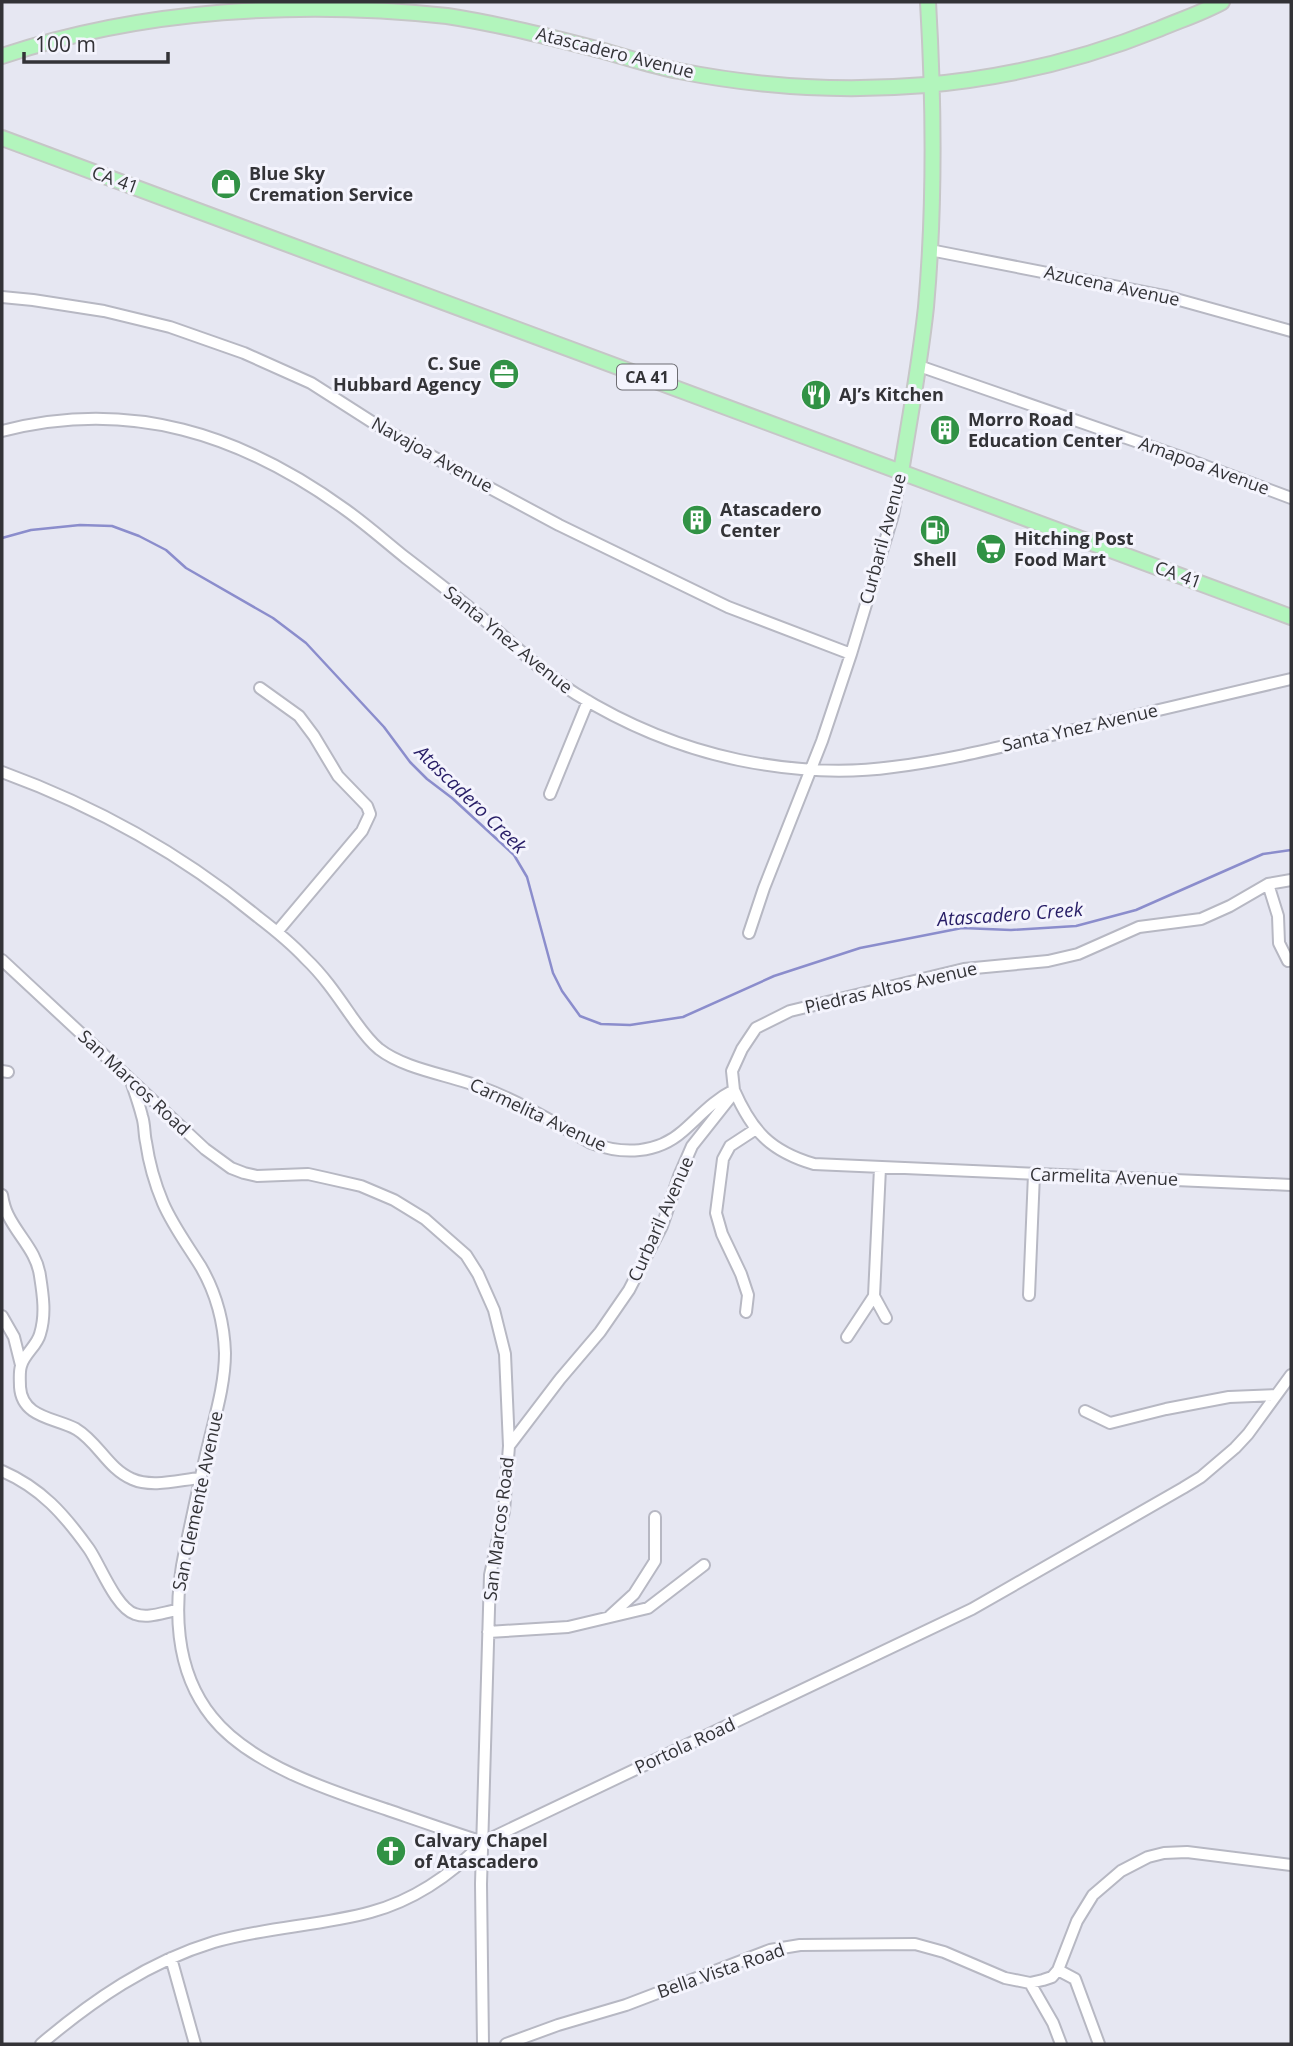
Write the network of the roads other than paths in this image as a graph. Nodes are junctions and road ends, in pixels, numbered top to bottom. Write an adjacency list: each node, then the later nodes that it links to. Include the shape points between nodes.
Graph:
1 (928, 2): 4 (main road, Curbaril Avenue)
2 (1222, 2): 4 (main road, Atascadero Avenue, via 1068,61)
3 (2, 56): 4 (main road, Atascadero Avenue, via 100,29 186,14 265,7 358,7 446,16 534,33 676,70 748,83 820,89)
4 (932, 85): 6 (main road, Curbaril Avenue)
5 (2, 138): 11 (main road, CA 41 / CA 41)
6 (930, 250): 8 (street, Azucena Avenue, via 1165,296); 9 (main road, Curbaril Avenue)
7 (2, 298): 14 (street, Navajoa Avenue, via 104,311 170,327 244,353 311,383 372,422 559,524 728,607)
8 (1291, 331)
9 (919, 366): 11 (main road, Curbaril Avenue); 12 (street, Amapoa Avenue)
10 (2, 431): 17 (street, Santa Ynez Avenue, via 71,419 123,418 178,428 264,460 342,508 541,670)
11 (901, 472): 13 (main road, CA 41 / CA 41); 14 (street, Curbaril Avenue, via 893,515)
12 (1291, 498)
13 (1291, 617)
14 (851, 654): 18 (street, Curbaril Avenue)
15 (1291, 679): 18 (street, Santa Ynez Avenue, via 953,758 891,768)
16 (260, 688): 23 (street, via 299,716 338,776 368,806 370,814 362,831)
17 (588, 701): 18 (street, Santa Ynez Avenue, via 654,734 695,748 737,759); 20 (street)
18 (811, 768): 24 (street, Curbaril Avenue)
19 (2, 772): 23 (street, Carmelita Avenue, via 115,821 162,848)
20 (550, 794)
21 (1291, 880): 22 (street, Piedras Altos Avenue)
22 (1268, 884): 26 (street, via 1278,916 1279,943); 28 (street, Piedras Altos Avenue, via 1200,919 1139,927 1078,954 964,969 790,1012 756,1028 732,1071)
23 (277, 932): 28 (street, Carmelita Avenue, via 320,974 381,1050 502,1096 604,1148 631,1151 662,1146)
24 (749, 933)
25 (2, 960): 27 (street, San Marcos Road)
26 (1288, 961)
27 (130, 1079): 44 (street, San Marcos Road, via 231,1168 257,1176 309,1174 378,1192 418,1214 466,1255 494,1310 503,1343); 46 (street, San Clemente Avenue, via 163,1203 207,1278 221,1322 222,1384)
28 (734, 1090): 29 (street, Carmelita Avenue); 44 (street, Curbaril Avenue, via 692,1146 662,1226 629,1290)
29 (756, 1129): 30 (street, Carmelita Avenue, via 795,1159); 36 (street, via 730,1146 723,1159 716,1213 748,1295)
30 (880, 1168): 31 (street, Carmelita Avenue); 35 (street)
31 (1034, 1174): 32 (street, Carmelita Avenue); 34 (street)
32 (1291, 1185)
33 (2, 1195): 40 (street, via 40,1272 44,1311 40,1337)
34 (1029, 1295)
35 (874, 1296): 38 (street); 39 (street)
36 (746, 1312)
37 (2, 1316): 40 (street, via 14,1337)
38 (886, 1318)
39 (847, 1337)
40 (21, 1366): 46 (street, via 20,1390 28,1406 42,1418 79,1430 123,1474 142,1482)
41 (1291, 1375): 42 (street, Portola Road)
42 (1276, 1395): 43 (street, via 1229,1397 1110,1423); 52 (street, Portola Road, via 1248,1434 1201,1477 996,1596)
43 (1085, 1411)
44 (509, 1446): 51 (street, San Marcos Road, via 504,1511 490,1575)
45 (2, 1471): 49 (street, via 47,1498 91,1552 130,1612 145,1616)
46 (200, 1478): 49 (street, San Clemente Avenue)
47 (655, 1517): 50 (street, via 655,1561 634,1594)
48 (704, 1565): 50 (street, via 648,1608)
49 (177, 1609): 52 (street, San Clemente Avenue, via 182,1651 193,1686 211,1717 237,1742 315,1784)
50 (608, 1617): 51 (street, via 568,1627)
51 (488, 1632): 52 (street, San Marcos Road)
52 (483, 1842): 54 (street, Portola Road, via 435,1884 395,1904 354,1916 248,1933); 59 (street, San Marcos Road)
53 (1291, 1865): 55 (street, via 1187,1852 1149,1857 1121,1871 1093,1895)
54 (171, 1958): 57 (street, Portola Road, via 112,1989); 58 (street)
55 (1058, 1970): 56 (street, via 1052,1977); 62 (street, via 1075,1979)
56 (1030, 1983): 60 (street, Bella Vista Road, via 915,1944 800,1945 770,1950 626,2005); 61 (street)
57 (41, 2044)
58 (195, 2044)
59 (483, 2044)
60 (506, 2044)
61 (1061, 2044)
62 (1099, 2044)

